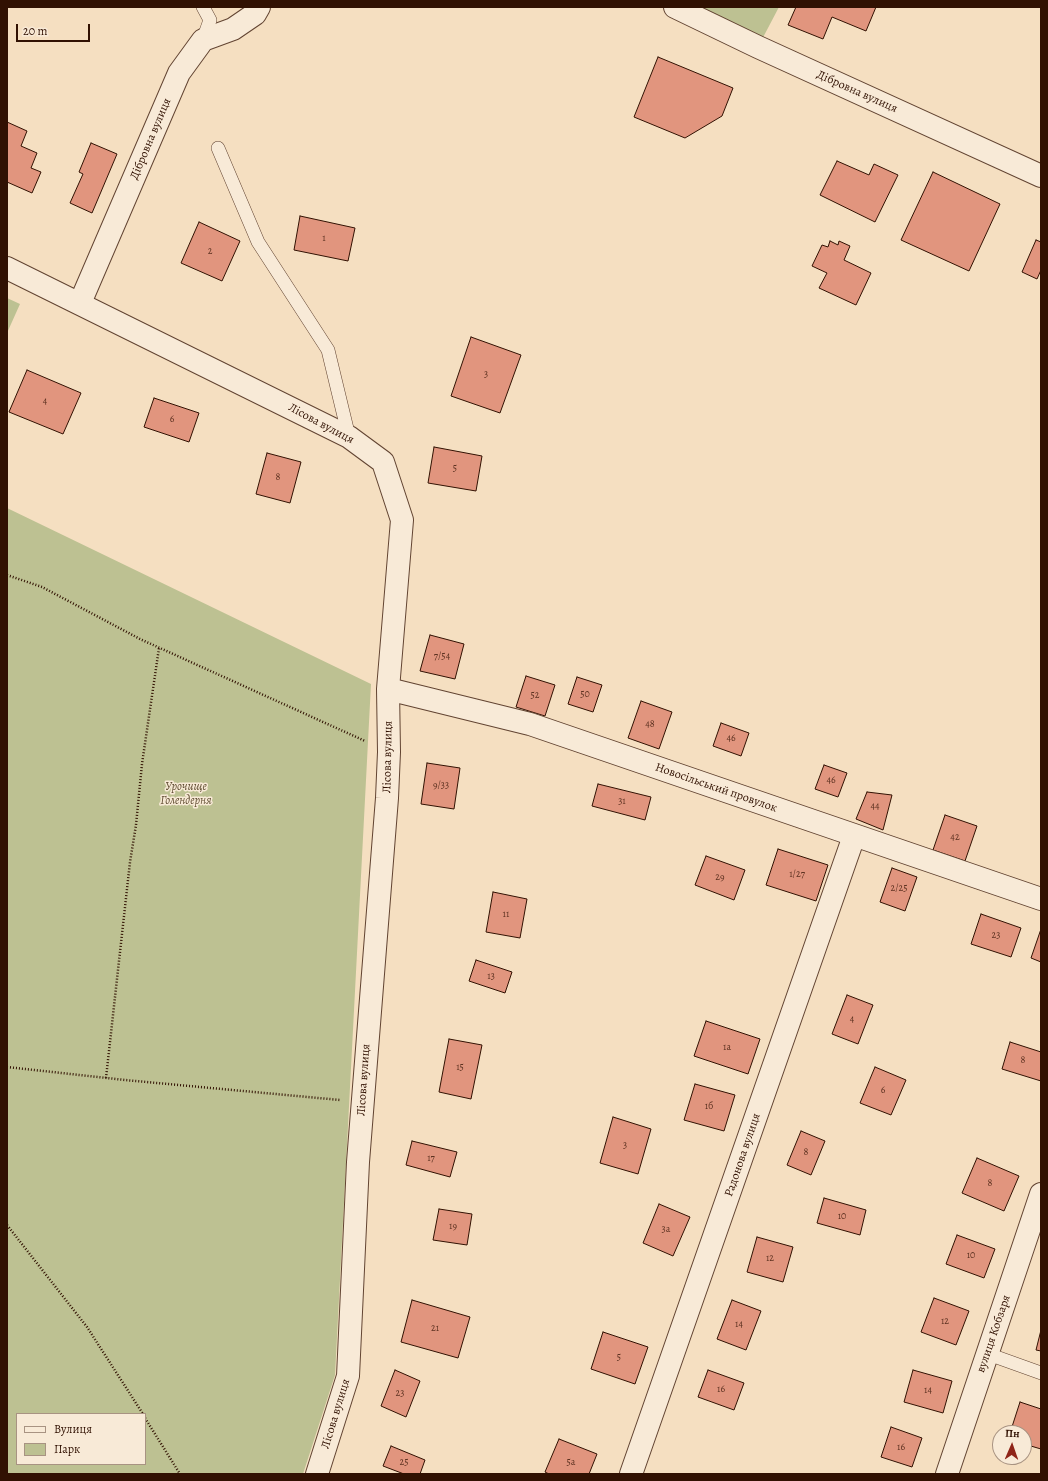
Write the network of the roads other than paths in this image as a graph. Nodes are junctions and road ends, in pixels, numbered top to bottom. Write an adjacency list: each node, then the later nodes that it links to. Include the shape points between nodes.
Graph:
1 (203, 7): 4 (lane, via 210,20)
2 (259, 7): 4 (street, via 255,14 233,29)
3 (674, 7): 6 (street, Дібровна вулиця)
4 (203, 40): 8 (street, Дібровна вулиця, via 180,73)
5 (218, 148): 9 (lane, via 258,242 328,350)
6 (1041, 176)
7 (7, 268): 8 (street, Лісова вулиця)
8 (80, 303): 9 (street, Лісова вулиця)
9 (349, 437): 10 (street, Лісова вулиця, via 384,462 402,520)
10 (388, 689): 11 (street, Новосільський провулок, via 530,724); 16 (street, Лісова вулиця, via 387,798 358,1162 348,1376)
11 (854, 836): 12 (street, Новосільський провулок); 17 (street, Радонова вулиця)
12 (1041, 899)
13 (1041, 1194): 14 (street, вулиця Кобзаря)
14 (988, 1354): 15 (lane); 18 (street, вулиця Кобзаря)
15 (1041, 1373)
16 (318, 1474)
17 (631, 1474)
18 (947, 1474)

